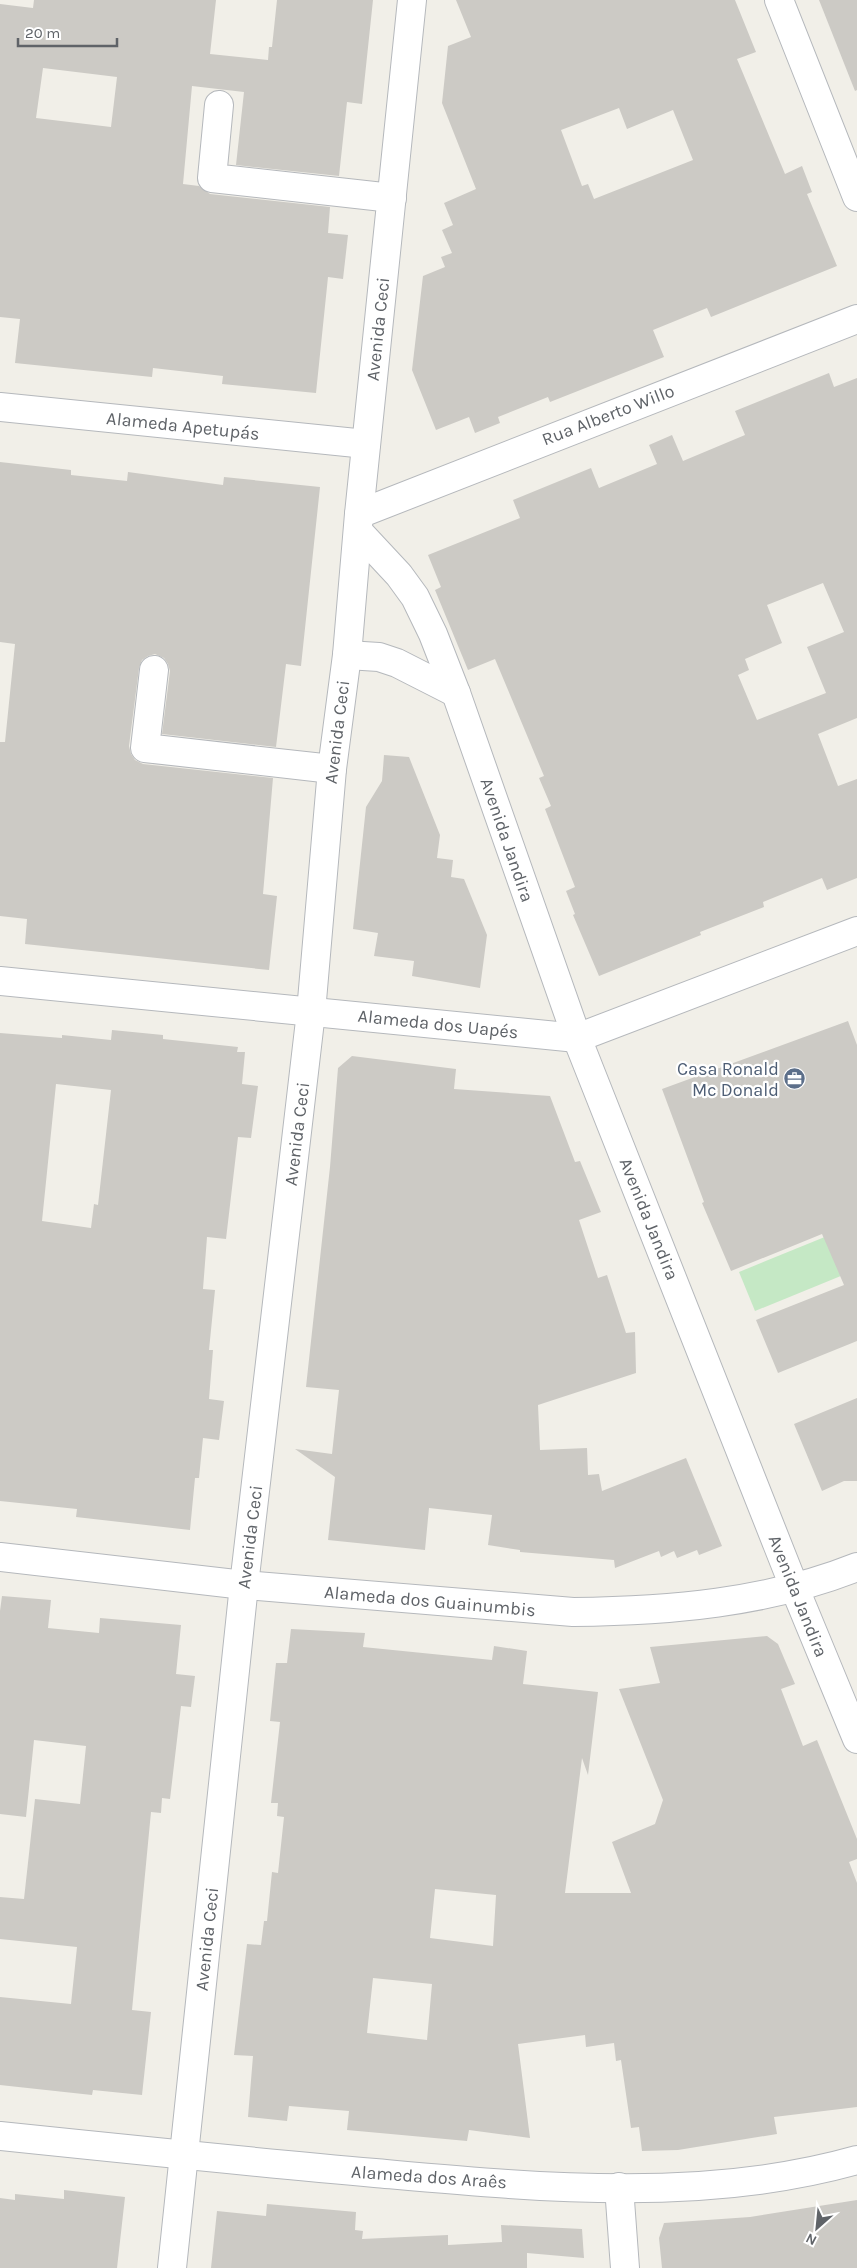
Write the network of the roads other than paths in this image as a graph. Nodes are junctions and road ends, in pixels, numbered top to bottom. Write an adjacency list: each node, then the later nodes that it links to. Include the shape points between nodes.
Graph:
1 (412, 0): 5 (street, Avenida Ceci)
2 (779, 0): 4 (street)
3 (219, 105): 5 (street, via 212,178)
4 (857, 197)
5 (392, 198): 8 (street, Avenida Ceci)
6 (857, 318): 9 (street, Rua Alberto Willo)
7 (0, 407): 8 (street, Alameda Apetupás)
8 (366, 444): 9 (street, Avenida Ceci)
9 (358, 522): 10 (street, Avenida Ceci); 12 (street, Avenida Jandira, via 415,597)
10 (347, 655): 12 (street, via 379,657 397,663); 13 (street, Avenida Ceci)
11 (154, 670): 13 (street, via 145,748)
12 (456, 694): 17 (street, Avenida Jandira)
13 (332, 769): 16 (street, Avenida Ceci)
14 (857, 931): 17 (street, Alameda dos Uapés)
15 (0, 981): 16 (street, Alameda dos Uapés)
16 (311, 1012): 17 (street, Alameda dos Uapés); 20 (street, Avenida Ceci)
17 (577, 1038): 21 (street, Avenida Jandira)
18 (0, 1557): 20 (street, Alameda dos Guainumbis)
19 (857, 1568): 21 (street, Alameda dos Guainumbis)
20 (244, 1584): 21 (street, Alameda dos Guainumbis, via 573,1612 705,1604); 24 (street, Avenida Ceci)
21 (795, 1589): 22 (street, Avenida Jandira)
22 (857, 1739)
23 (0, 2136): 24 (street, Alameda dos Araês)
24 (184, 2156): 26 (street, Alameda dos Araês, via 506,2183); 27 (street, Avenida Ceci)
25 (857, 2160): 26 (street, Alameda dos Araês, via 784,2176 735,2182)
26 (619, 2187): 28 (street)
27 (172, 2268)
28 (625, 2268)

